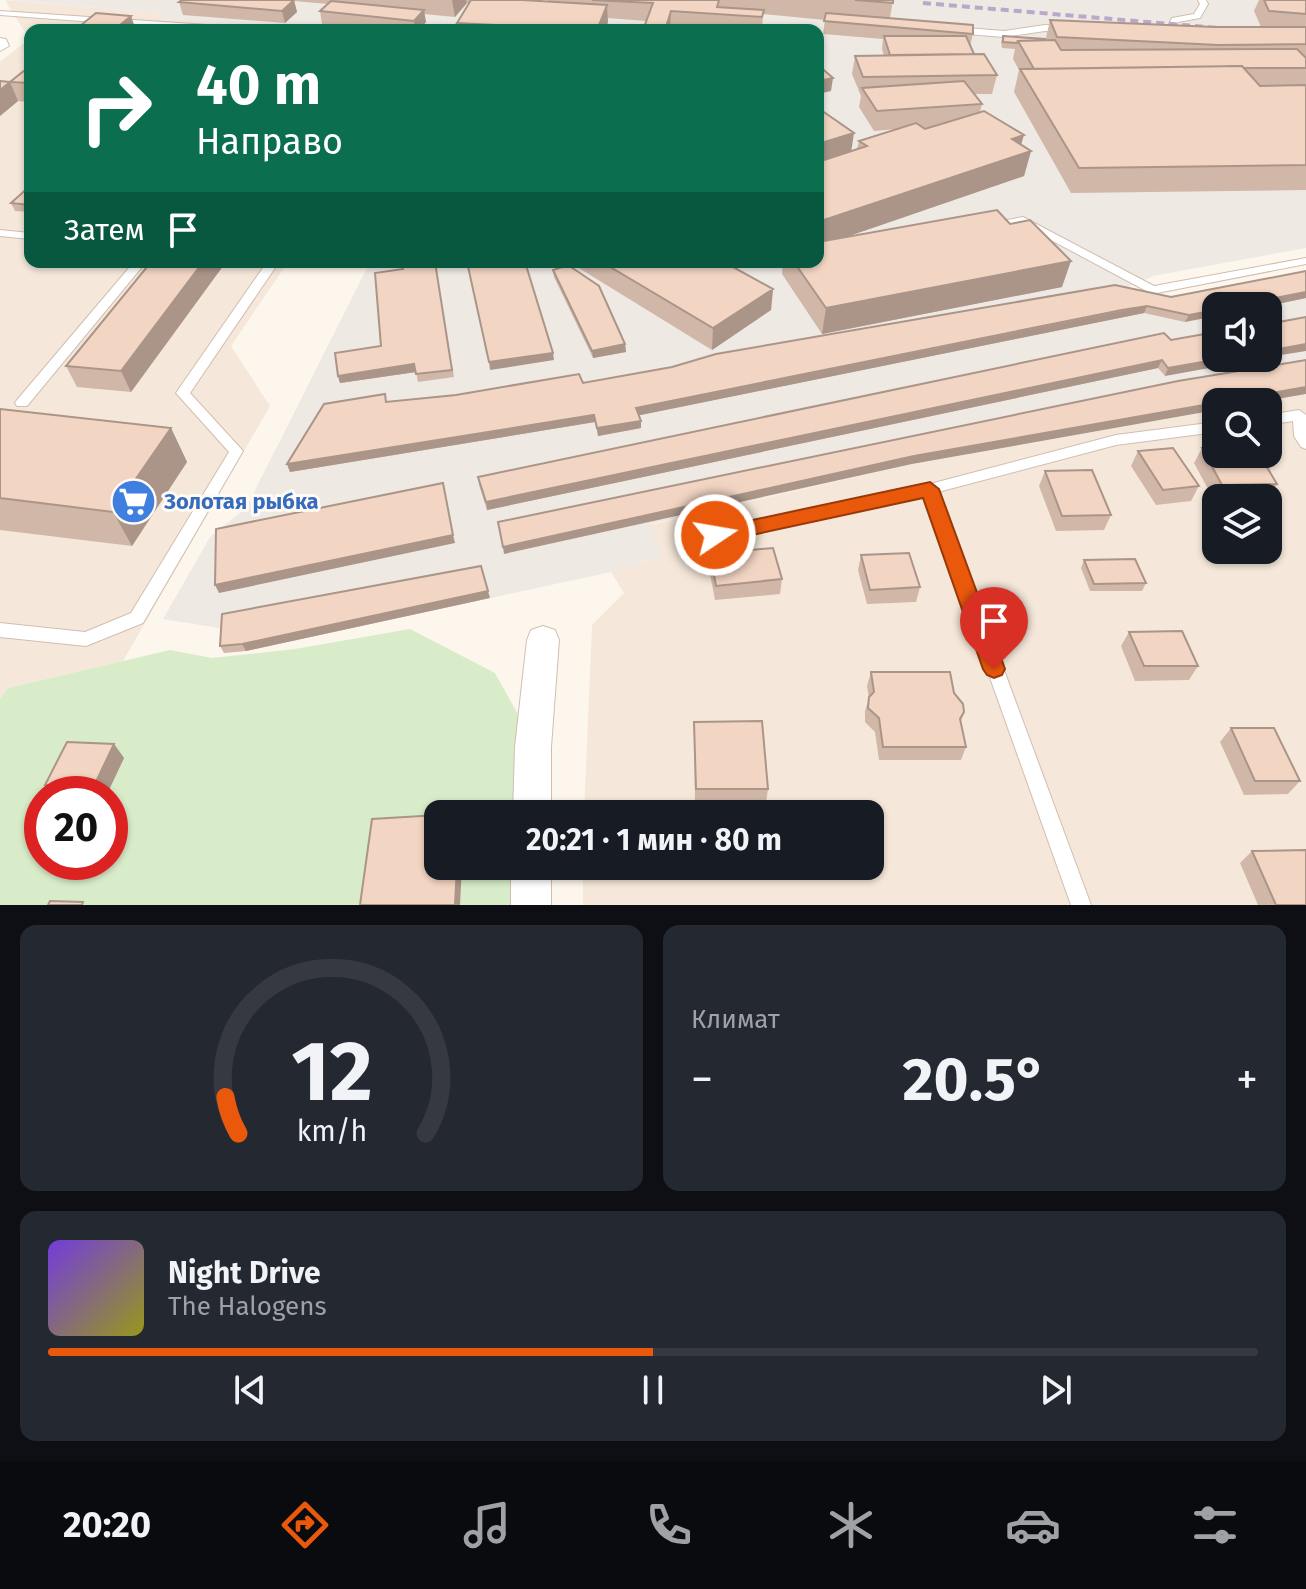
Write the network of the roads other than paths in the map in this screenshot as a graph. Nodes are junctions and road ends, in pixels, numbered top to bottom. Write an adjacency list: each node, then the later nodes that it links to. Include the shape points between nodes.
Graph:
1 (1202, 0): 6 (lane, via 1197,16 1175,20 1168,35)
2 (0, 13): 3 (lane)
3 (153, 24)
4 (942, 29): 5 (lane, via 1004,34)
5 (1076, 30)
6 (1153, 34)
7 (979, 228): 10 (lane, via 1023,220 1152,290)
8 (0, 233): 9 (lane)
9 (24, 235)
10 (1306, 261)
11 (135, 268): 13 (lane)
12 (269, 268): 20 (lane, via 183,393 236,451 137,618 86,639)
13 (22, 403)
14 (1303, 415): 15 (lane); 17 (lane, via 1301,436)
15 (1282, 418)
16 (1202, 429): 18 (lane, via 1116,440)
17 (1306, 444)
18 (930, 489): 19 (lane); 25 (lane)
19 (715, 535)
20 (0, 630)
21 (543, 640): 22 (street)
22 (532, 800)
23 (531, 880): 24 (street)
24 (531, 905)
25 (1081, 905)

